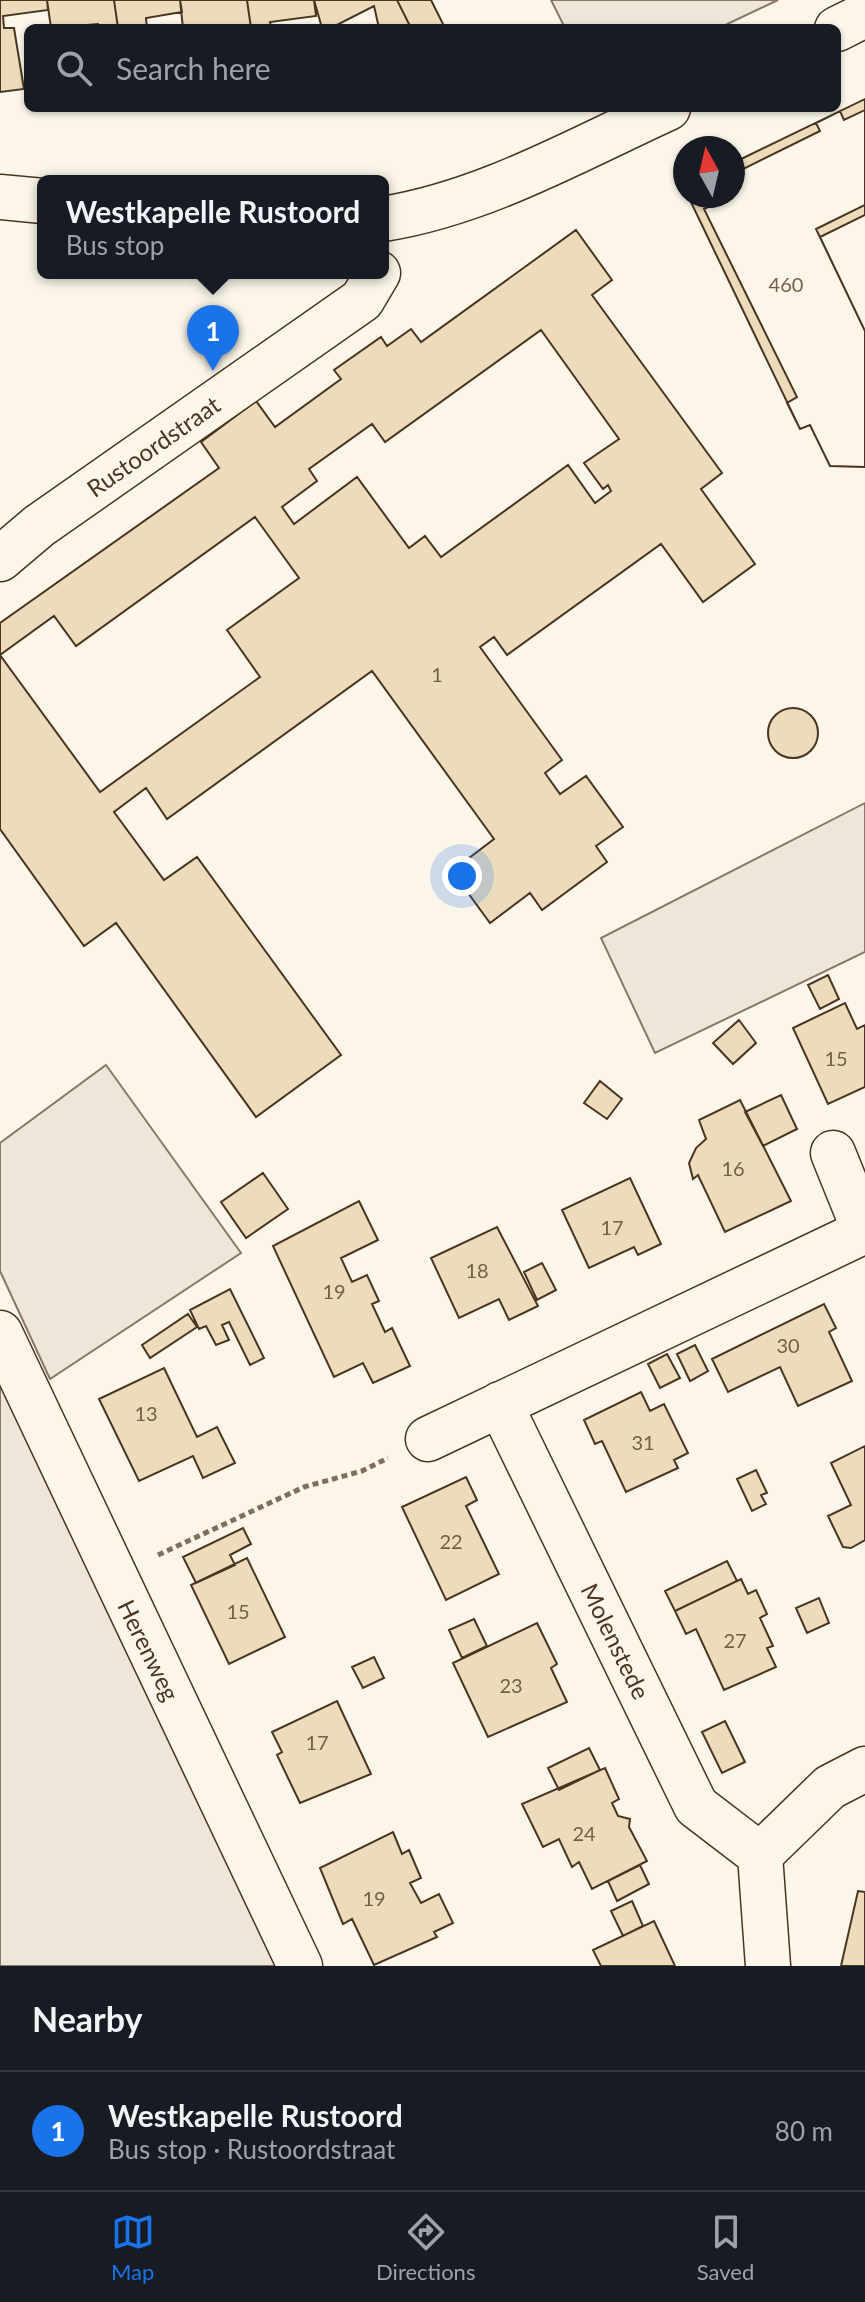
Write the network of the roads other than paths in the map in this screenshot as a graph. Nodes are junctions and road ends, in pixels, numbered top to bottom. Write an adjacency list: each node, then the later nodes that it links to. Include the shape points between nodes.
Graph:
1 (865, 15): 2 (street)
2 (841, 27)
3 (659, 112): 6 (street, via 508,182)
4 (0, 197): 5 (street)
5 (37, 200)
6 (389, 223)
7 (374, 279): 8 (street, Rustoordstraat, via 362,300 39,526)
8 (0, 559)
9 (833, 1153): 10 (street)
10 (865, 1232): 12 (street)
11 (0, 1333): 16 (street, Herenweg)
12 (500, 1404): 13 (street); 15 (street, Molenstede, via 696,1806)
13 (428, 1439)
14 (865, 1769): 15 (street, via 830,1787)
15 (760, 1855): 17 (street)
16 (300, 1966)
17 (768, 1966)

